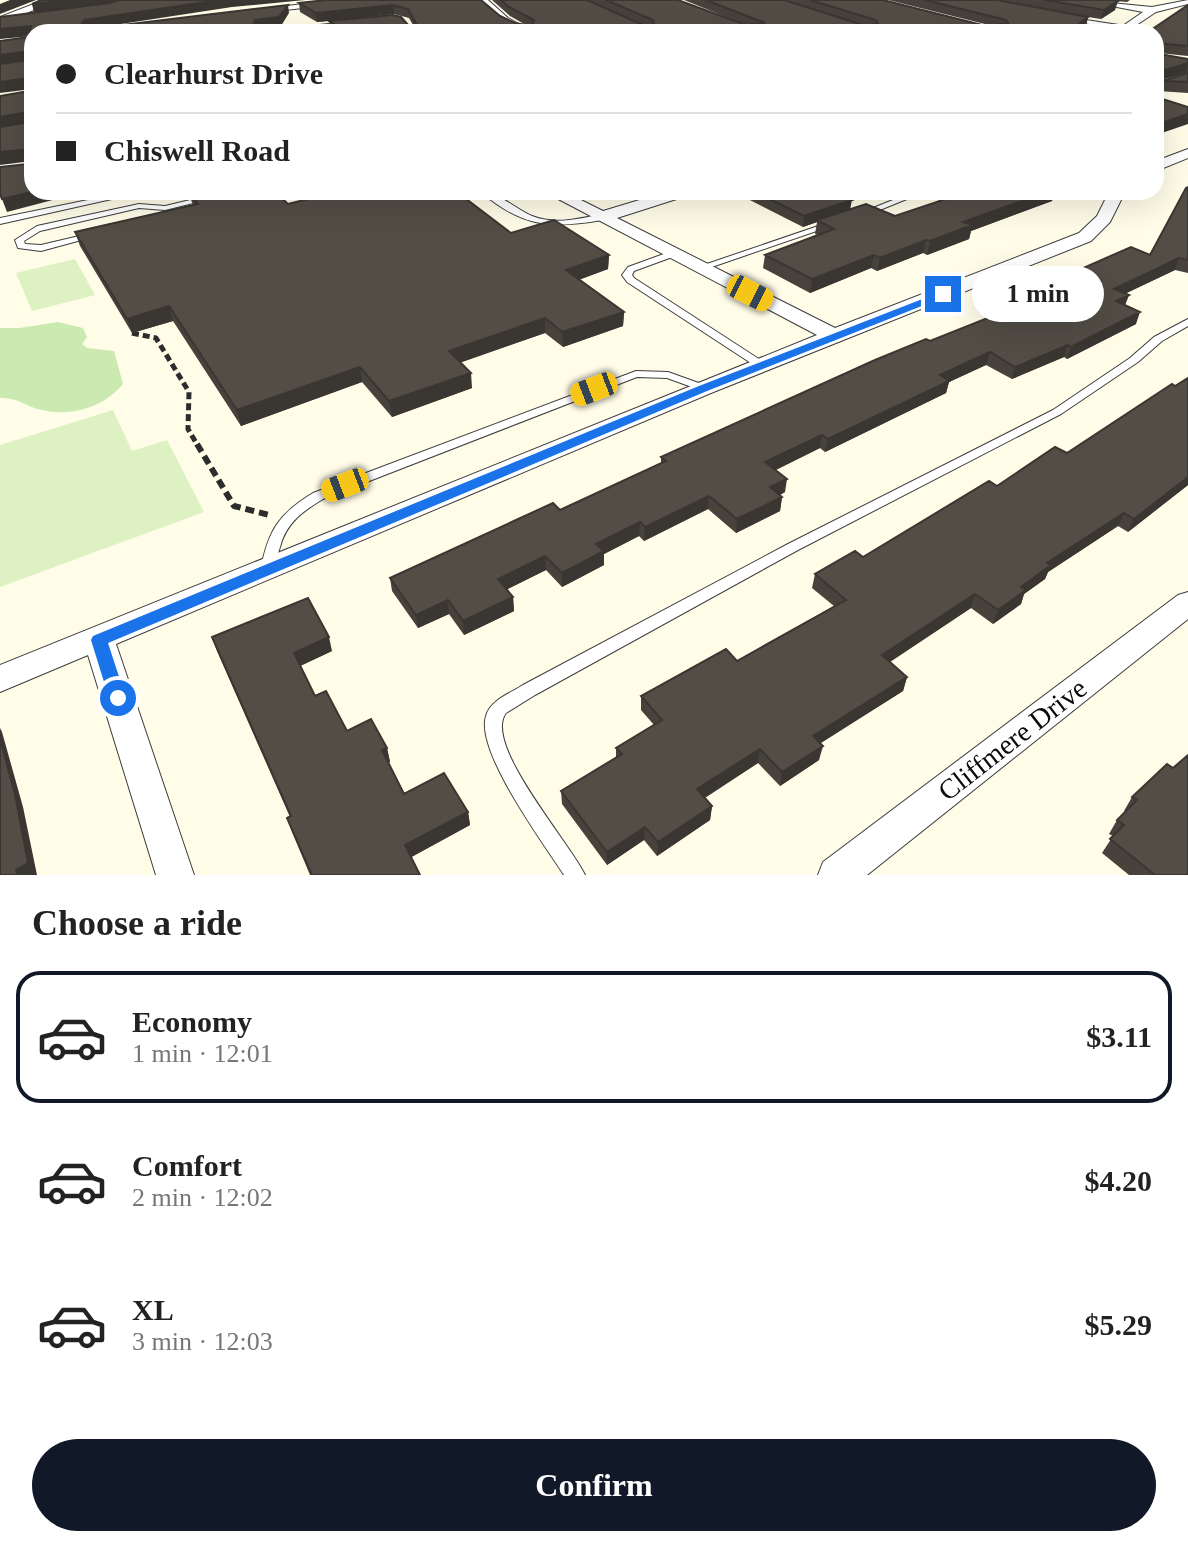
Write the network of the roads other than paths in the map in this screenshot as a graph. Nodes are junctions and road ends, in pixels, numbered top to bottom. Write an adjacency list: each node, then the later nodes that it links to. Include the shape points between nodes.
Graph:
1 (53, 0): 11 (street)
2 (368, 0): 5 (street)
3 (482, 0): 14 (street)
4 (1085, 0): 7 (street)
5 (338, 1): 8 (street)
6 (1188, 1): 7 (street)
7 (1152, 10): 16 (street)
8 (247, 11)
9 (30, 19): 11 (lane)
10 (1070, 20): 15 (lane)
11 (0, 22)
12 (351, 22): 13 (lane)
13 (333, 24)
14 (512, 24)
15 (1091, 24)
16 (1131, 24)
17 (1188, 77): 18 (lane)
18 (1164, 84)
19 (1188, 153): 20 (street)
20 (1164, 163)
21 (101, 200): 29 (lane)
22 (206, 200): 30 (lane, via 163,212 139,206 37,229 19,240 21,246 41,248)
23 (497, 200): 28 (lane, via 537,223)
24 (569, 200): 28 (street)
25 (657, 200): 28 (street)
26 (897, 200): 32 (lane)
27 (1113, 200): 34 (street, via 1085,237)
28 (602, 217): 31 (street)
29 (0, 221)
30 (96, 235)
31 (672, 254): 32 (street); 35 (lane, via 627,275)
32 (700, 268): 34 (street)
33 (1188, 322): 42 (lane, via 1057,412 779,554 529,690 495,714 490,730 502,761)
34 (836, 337): 35 (street)
35 (761, 365): 36 (street)
36 (703, 388): 37 (street); 37 (lane, via 653,372 621,378 318,496 285,520 273,539)
37 (267, 570): 39 (street)
38 (1188, 603): 43 (street, Cliffmere Drive)
39 (99, 640): 40 (street); 41 (street)
40 (0, 679)
41 (175, 875)
42 (575, 875)
43 (837, 875)

